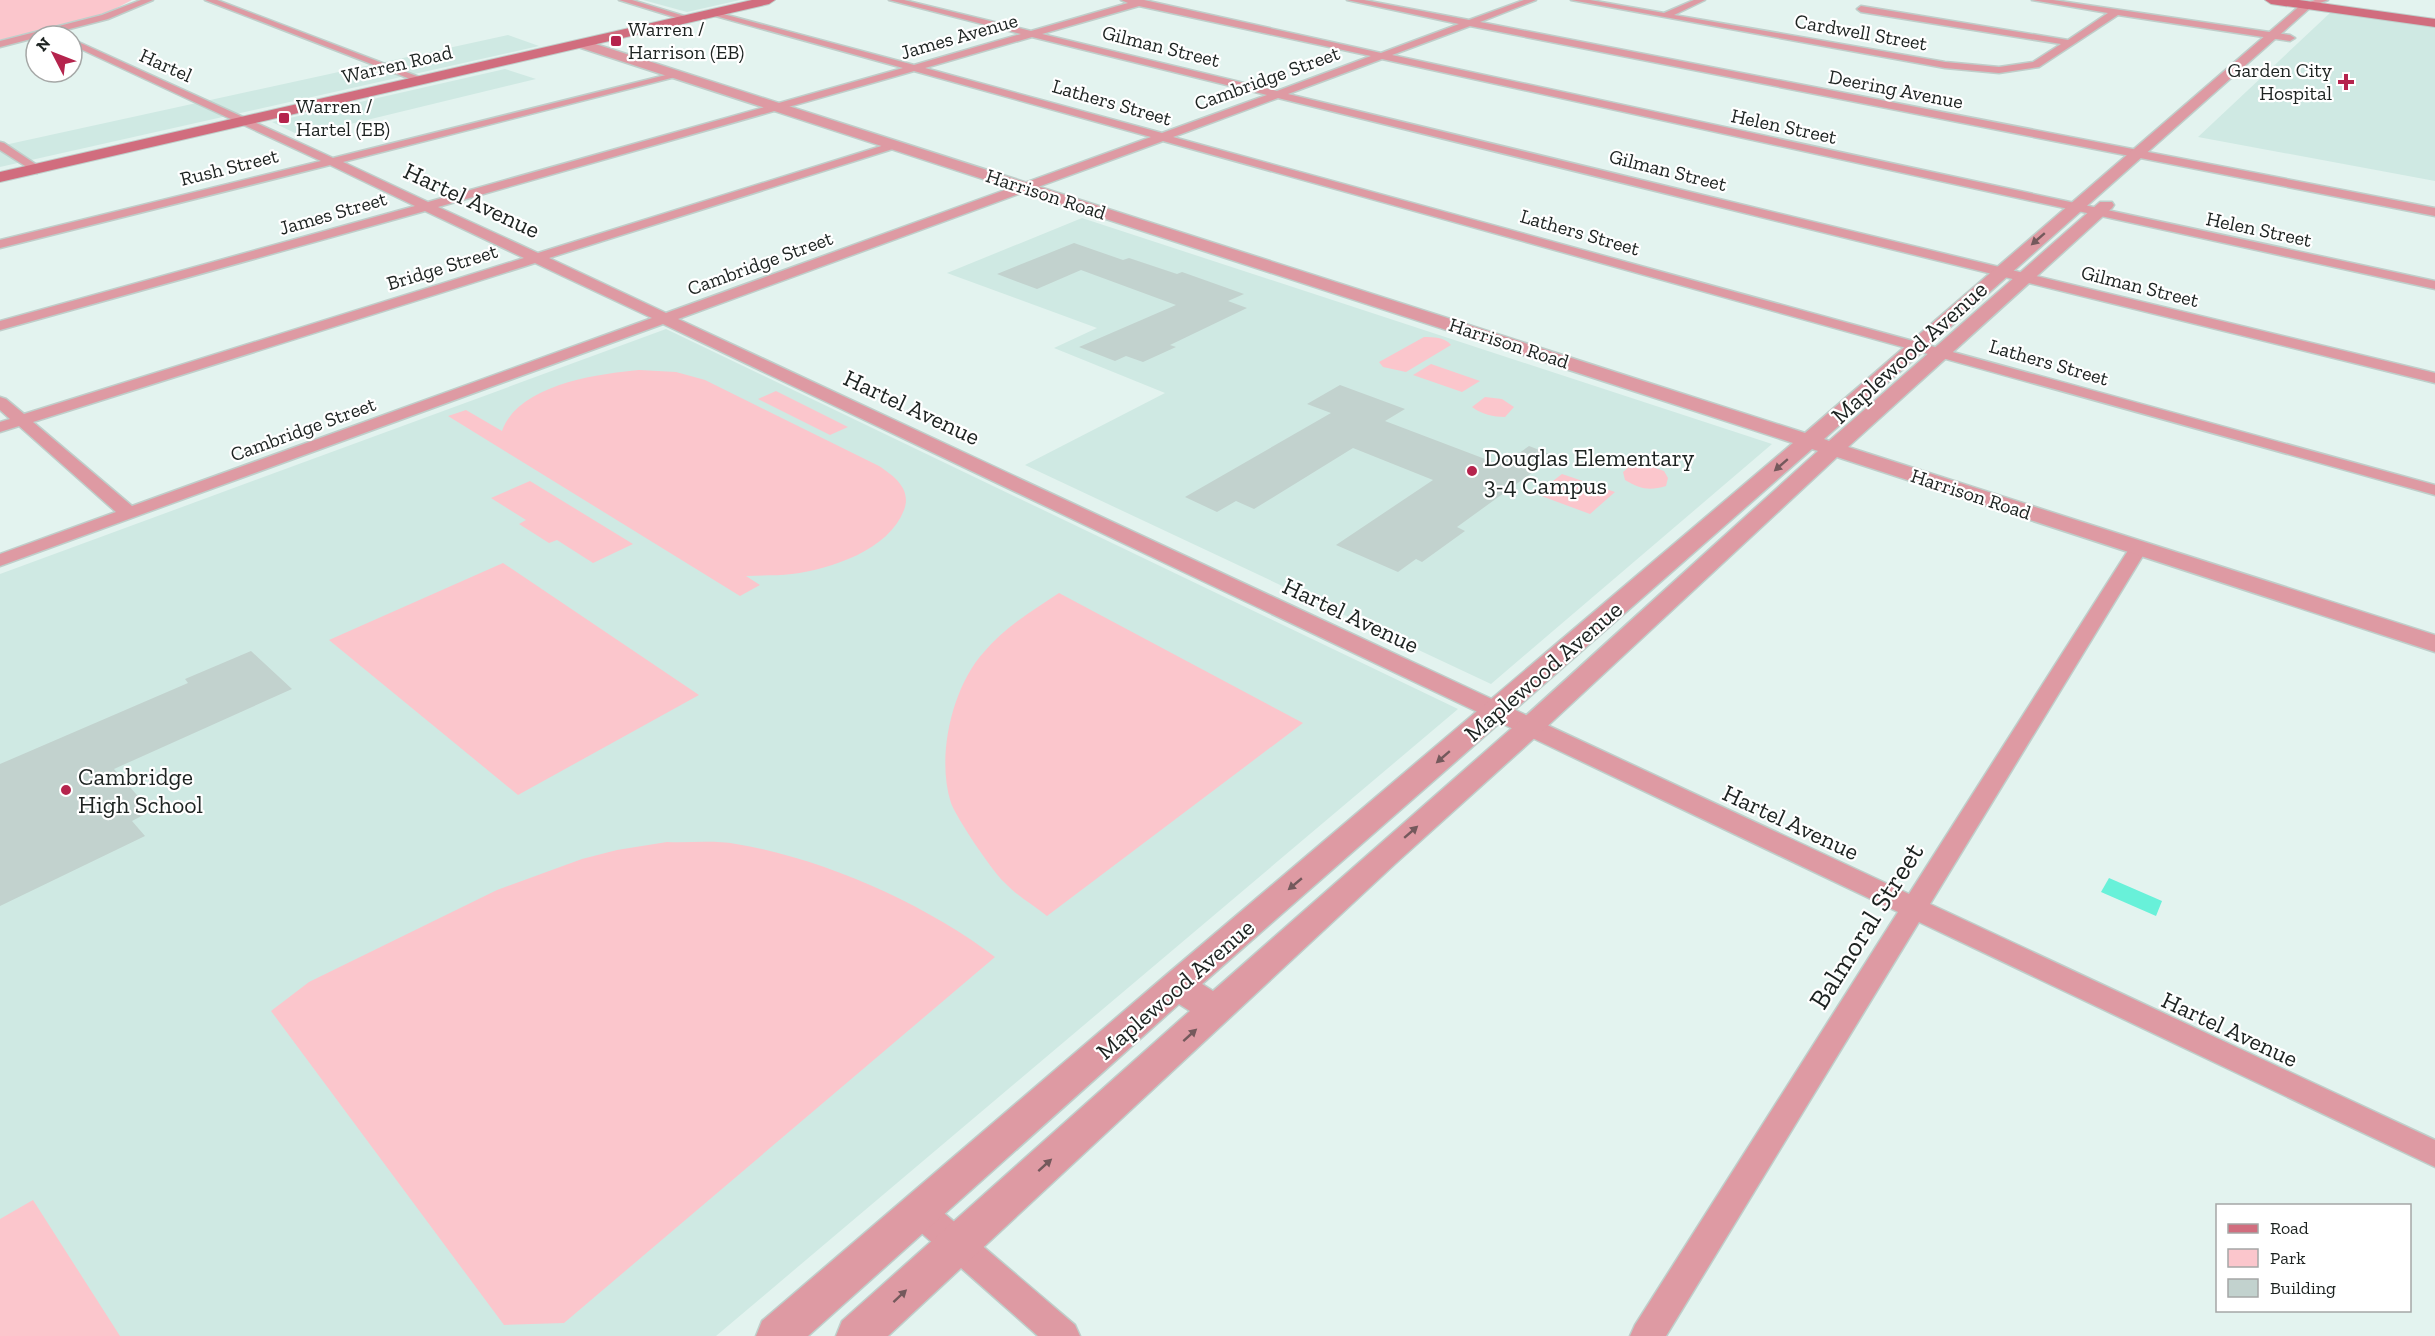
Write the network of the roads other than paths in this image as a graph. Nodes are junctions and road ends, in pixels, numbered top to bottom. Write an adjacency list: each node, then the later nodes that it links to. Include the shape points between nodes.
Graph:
1 (149, 0): 22 (street)
2 (209, 0): 33 (street)
3 (623, 0): 19 (street)
4 (769, 0): 17 (main road, Warren Road)
5 (892, 0): 23 (street, Gilman Street)
6 (1125, 0): 13 (street, Helen Street)
7 (1351, 0): 20 (street, Deering Avenue)
8 (1533, 0): 20 (street, Cambridge Street)
9 (1575, 0): 18 (street, Cardwell Street)
10 (1701, 0): 18 (street)
11 (2036, 0): 16 (street)
12 (2271, 0): 14 (main road)
13 (1143, 1): 23 (street, James Avenue); 30 (street, Helen Street)
14 (2319, 4): 21 (main road); 24 (street, Maplewood Avenue)
15 (1861, 9): 26 (street)
16 (2116, 12): 24 (street); 26 (street, Cardwell Street)
17 (715, 13): 19 (main road, Warren Road); 31 (street, Lathers Street)
18 (1664, 16): 26 (street, Cardwell Street, via 1944,66 1999,70 2036,65)
19 (690, 18): 28 (main road, Warren Road)
20 (1470, 23): 30 (street, Cambridge Street); 40 (street, Deering Avenue)
21 (2435, 23)
22 (78, 24)
23 (1032, 34): 31 (street, James Avenue); 34 (street, Gilman Street)
24 (2281, 37): 40 (street, Maplewood Avenue)
25 (24, 38): 27 (street)
26 (2069, 43)
27 (0, 44)
28 (582, 44): 32 (street, Harrison Road); 33 (main road, Warren Road)
29 (84, 47): 36 (street, Hartel)
30 (1382, 56): 34 (street, Cambridge Street); 46 (street, Helen Street)
31 (916, 68): 35 (street, James Avenue); 37 (street, Lathers Street)
32 (678, 75): 35 (street, Harrison Road); 41 (street, Rush Street)
33 (422, 80): 36 (main road, Warren Road)
34 (1278, 94): 37 (street, Cambridge Street); 50 (street, Gilman Street)
35 (779, 107): 39 (street, Harrison Road); 45 (street, James Street)
36 (246, 120): 41 (street, Hartel Avenue); 42 (main road, Warren Road)
37 (1163, 137): 44 (street, Cambridge Street); 54 (street, Lathers Street)
38 (0, 145): 42 (street)
39 (895, 145): 44 (street, Harrison Road); 49 (street, Bridge Street)
40 (2148, 156): 46 (street, Maplewood Avenue); 47 (street, Deering Avenue)
41 (330, 162): 45 (street, Hartel Avenue); 48 (street, Rush Street)
42 (37, 169): 43 (main road, Warren Road)
43 (0, 177)
44 (1027, 187): 52 (street, Cambridge Street); 59 (street, Harrison Road)
45 (426, 207): 49 (street, Hartel Avenue); 53 (street, James Street)
46 (2086, 210): 50 (street, Maplewood Avenue); 51 (street, Helen Street)
47 (2435, 212)
48 (0, 244)
49 (535, 259): 52 (street, Hartel Avenue); 57 (street, Bridge Street)
50 (2013, 274): 54 (street, Maplewood Avenue); 55 (street, Gilman Street)
51 (2435, 285)
52 (665, 319): 61 (street, Cambridge Street); 65 (street, Hartel Avenue)
53 (0, 326)
54 (1928, 350): 59 (street, Maplewood Avenue); 60 (street, Lathers Street)
55 (2435, 378)
56 (0, 402): 57 (street)
57 (21, 420): 58 (street, Bridge Street); 61 (street)
58 (0, 427)
59 (1822, 445): 62 (street, Harrison Road); 65 (street, Maplewood Avenue, one-way to 65); 66 (street, Maplewood Avenue)
60 (2435, 490)
61 (129, 513): 63 (street, Cambridge Street)
62 (2138, 549): 64 (street, Harrison Road); 69 (street, Balmoral Street)
63 (0, 560)
64 (2435, 644)
65 (1495, 711): 66 (street, Hartel Avenue); 67 (street, Maplewood Avenue, one-way to 67)
66 (1530, 727): 68 (street, Maplewood Avenue, one-way to 66); 69 (street, Hartel Avenue)
67 (1352, 836): 68 (street); 70 (street, Maplewood Avenue, one-way to 70)
68 (1385, 855): 71 (street, Maplewood Avenue)
69 (1914, 908): 72 (street, Hartel Avenue); 78 (street, Balmoral Street)
70 (1177, 985): 71 (street); 73 (street, Maplewood Avenue)
71 (1216, 1011): 74 (street, Maplewood Avenue, one-way to 71)
72 (2435, 1154)
73 (920, 1212): 74 (street); 75 (street, Maplewood Avenue)
74 (958, 1244): 76 (street, Maplewood Avenue, one-way to 74); 77 (street)
75 (777, 1336)
76 (857, 1336)
77 (1063, 1336)
78 (1647, 1336)

